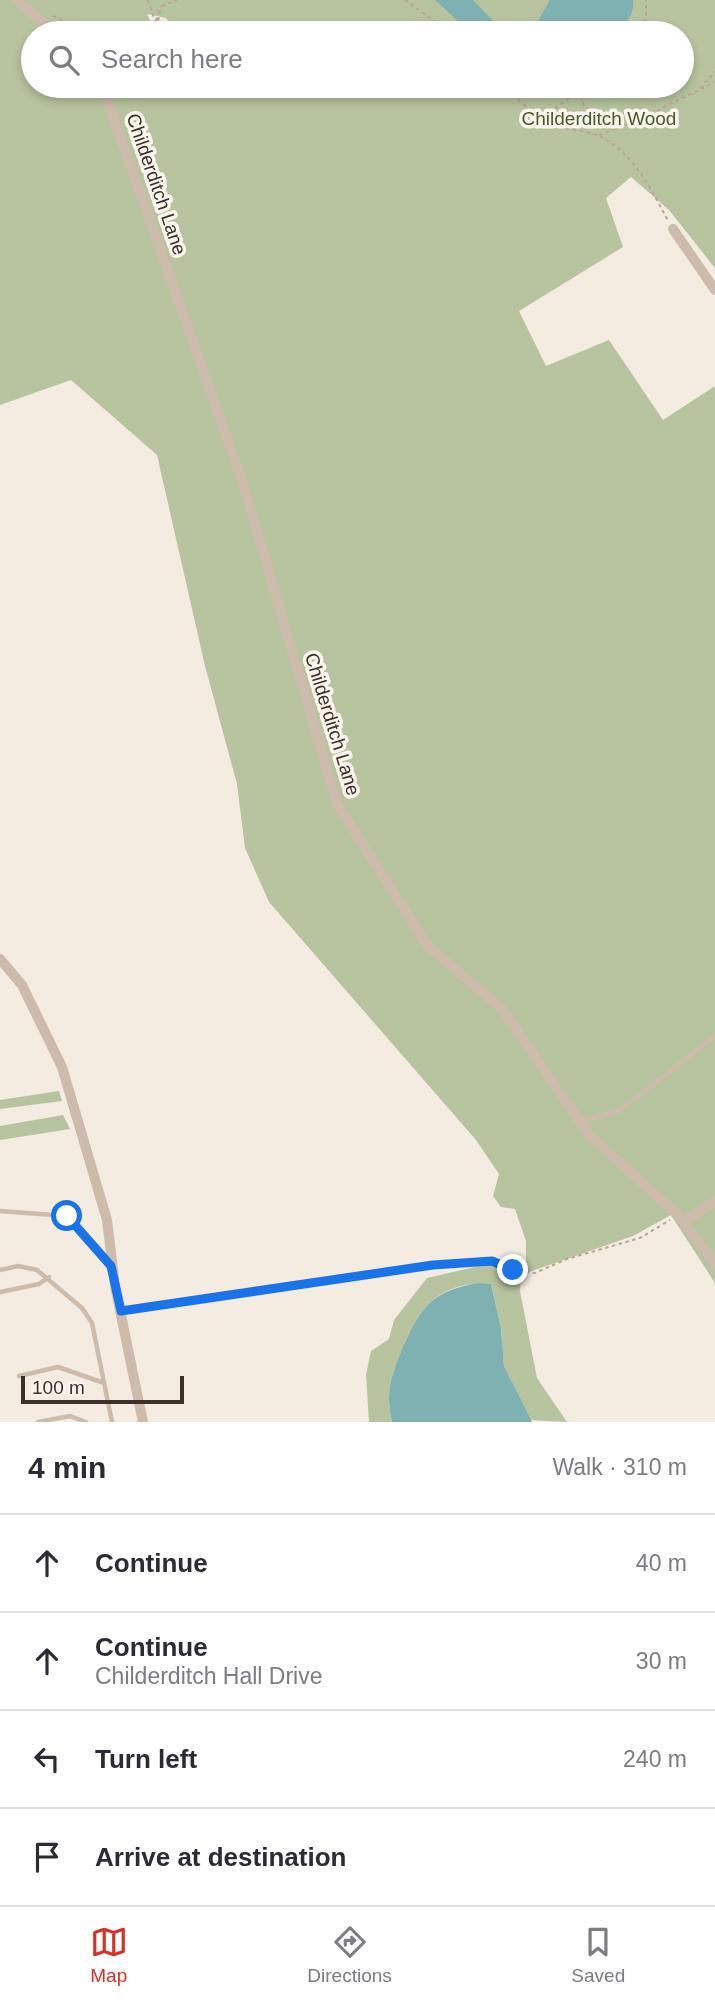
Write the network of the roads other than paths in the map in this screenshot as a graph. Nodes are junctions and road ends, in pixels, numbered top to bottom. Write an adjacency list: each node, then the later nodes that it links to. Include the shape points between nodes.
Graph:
1 (16, 0): 2 (street)
2 (41, 21)
3 (106, 98): 8 (street, Childerditch Lane, via 242,480 337,804 427,945 502,1009)
4 (673, 229): 5 (street)
5 (715, 290)
6 (0, 959): 13 (street, via 22,985 62,1067 107,1220)
7 (715, 1036): 8 (lane, via 619,1111)
8 (580, 1121): 11 (street, Childerditch Lane, via 589,1135)
9 (715, 1201): 11 (street)
10 (0, 1211): 13 (lane, via 67,1216)
11 (682, 1219): 12 (street, Childerditch Lane)
12 (715, 1264)
13 (111, 1266): 22 (street)
14 (0, 1270): 15 (lane, via 28,1266)
15 (49, 1278): 16 (lane); 18 (lane, via 92,1323)
16 (0, 1293)
17 (19, 1376): 18 (lane, via 58,1367)
18 (104, 1383): 21 (lane)
19 (38, 1422): 20 (lane, via 70,1416)
20 (86, 1422)
21 (112, 1422)
22 (143, 1422)

